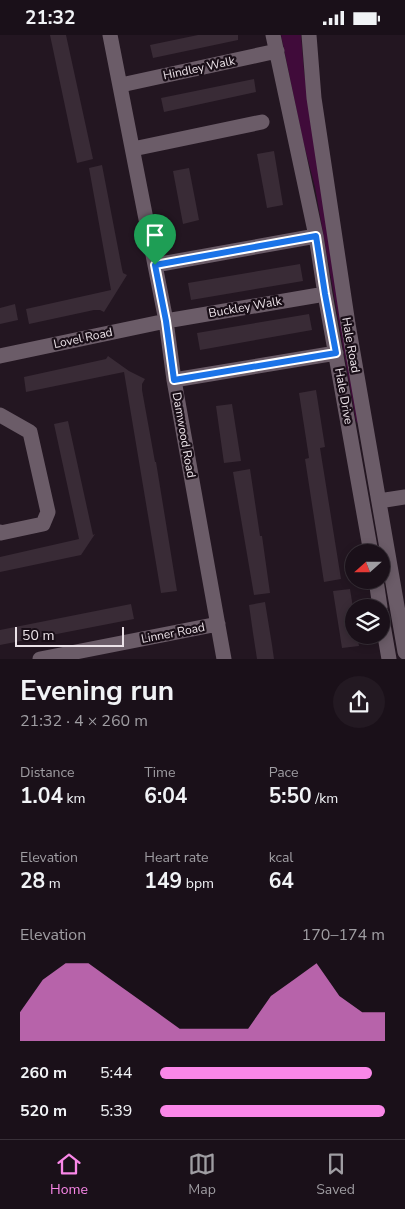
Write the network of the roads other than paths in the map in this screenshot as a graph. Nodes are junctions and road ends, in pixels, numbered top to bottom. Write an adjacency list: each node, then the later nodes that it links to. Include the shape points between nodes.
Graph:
1 (110, 35): 5 (street, Damwood Road)
2 (273, 35): 4 (street, Hale Drive)
3 (309, 35): 17 (street, Hale Road, via 314,97 346,314)
4 (277, 51): 5 (street, Hindley Walk); 8 (street, Hale Drive)
5 (121, 85): 7 (street, Damwood Road)
6 (262, 122): 7 (street)
7 (133, 149): 9 (street, Damwood Road)
8 (316, 236): 9 (street); 10 (street, Hale Drive)
9 (155, 265): 11 (street, Damwood Road)
10 (325, 294): 11 (street, Buckley Walk); 12 (street, Hale Drive)
11 (166, 321): 13 (street, Lovel Road); 14 (street, Damwood Road)
12 (336, 353): 14 (street); 19 (street, Hale Drive)
13 (0, 356)
14 (174, 380): 20 (street, Damwood Road)
15 (0, 415): 18 (street, via 30,432 48,512 43,524)
16 (405, 497): 17 (street)
17 (379, 501): 22 (street, Hale Road)
18 (0, 533)
19 (369, 544)
20 (218, 624): 23 (street, Linner Road); 24 (street, Damwood Road)
21 (386, 644): 25 (street)
22 (405, 653)
23 (40, 659)
24 (224, 659)
25 (389, 659)

